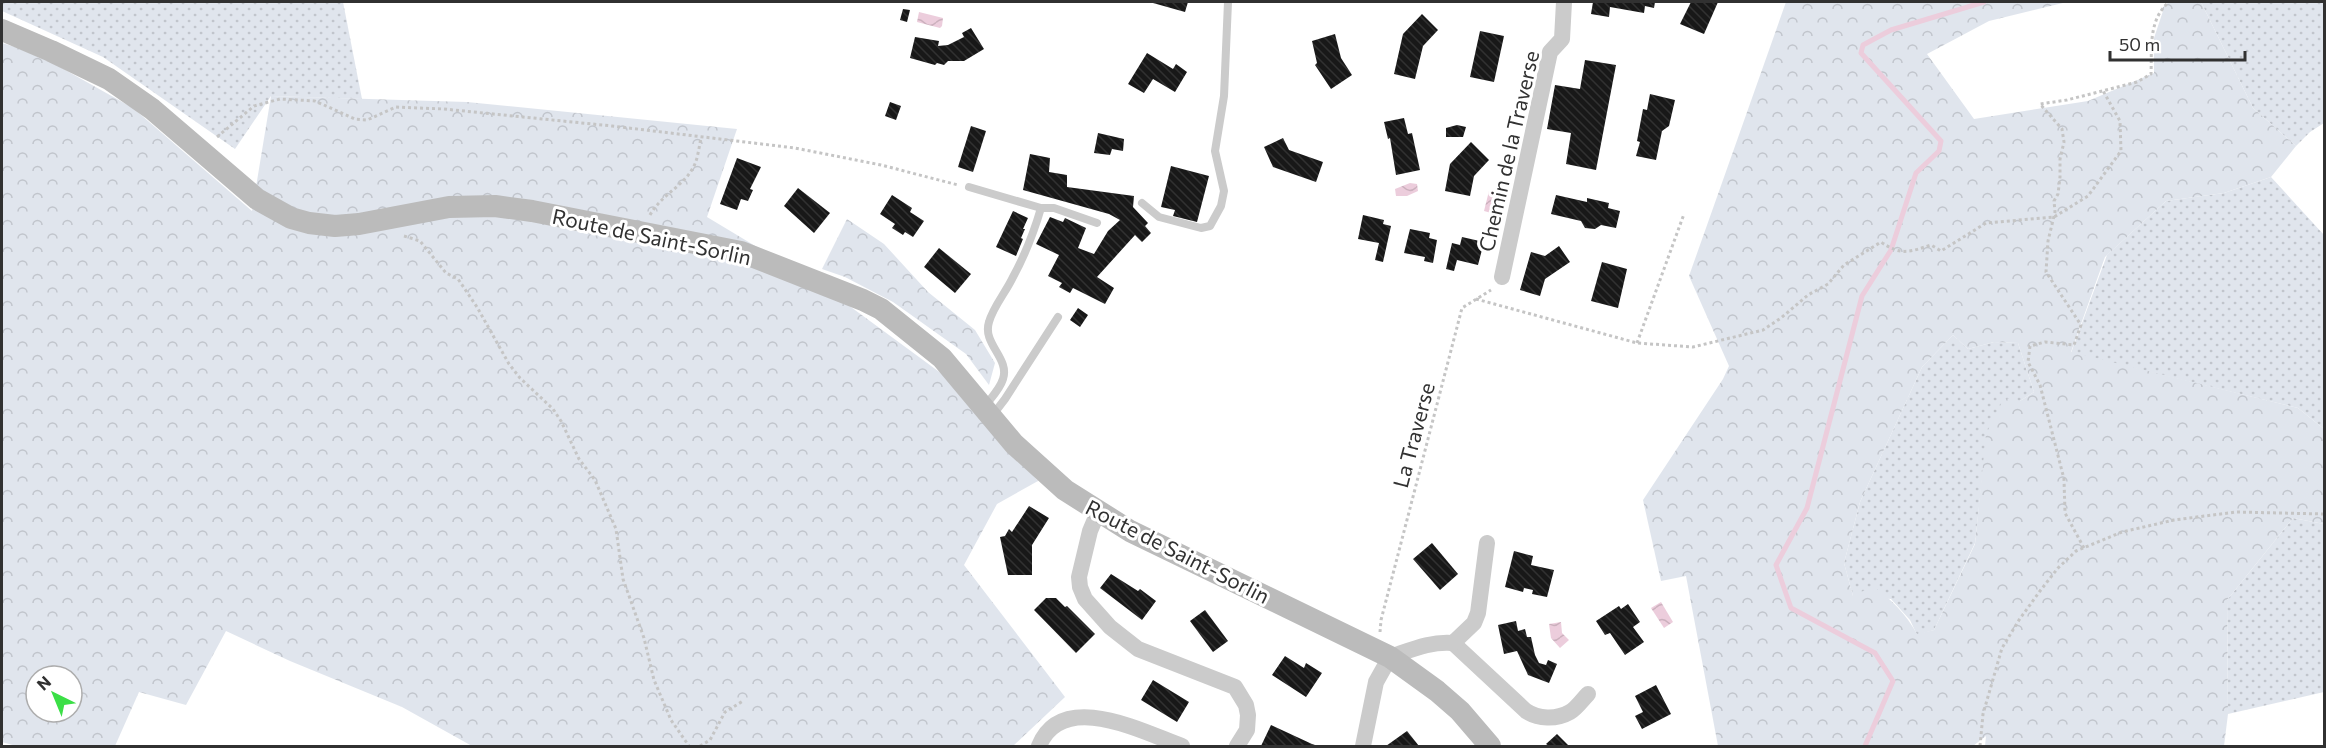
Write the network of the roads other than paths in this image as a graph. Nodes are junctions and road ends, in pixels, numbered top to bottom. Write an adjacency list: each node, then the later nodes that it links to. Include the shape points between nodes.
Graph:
1 (1228, 2): 5 (lane, via 1224,96 1215,151 1224,191 1221,206 1210,226 1201,228 1159,217)
2 (1564, 2): 8 (street, Chemin de la Traverse, via 1562,39 1550,52)
3 (2, 30): 10 (street, Route de Saint-Sorlin, via 109,80 152,109 240,185 291,218 322,226 359,225 449,207 495,206 741,252 881,309 942,358)
4 (969, 187): 6 (lane)
5 (1142, 203)
6 (1041, 208): 7 (lane, via 1054,208); 10 (lane, via 1015,274 988,323 990,340 1005,372)
7 (1097, 223)
8 (1502, 277)
9 (1058, 317): 10 (lane, via 1005,399)
10 (988, 412): 11 (street, Route de Saint-Sorlin, via 1043,472)
11 (1098, 512): 14 (street, Route de Saint-Sorlin); 18 (street, via 1079,577 1085,599 1110,627 1138,649 1235,687 1248,715 1247,730)
12 (1487, 543): 13 (street, via 1478,613 1474,623)
13 (1453, 643): 14 (street, via 1426,645); 15 (street, via 1526,711 1538,717 1570,712)
14 (1390, 657): 19 (street, via 1377,682); 20 (street, Route de Saint-Sorlin, via 1460,711)
15 (1588, 694)
16 (1040, 747): 17 (street, via 1043,737 1058,724 1086,716 1118,722)
17 (1182, 747)
18 (1237, 747)
19 (1363, 747)
20 (1490, 747)

